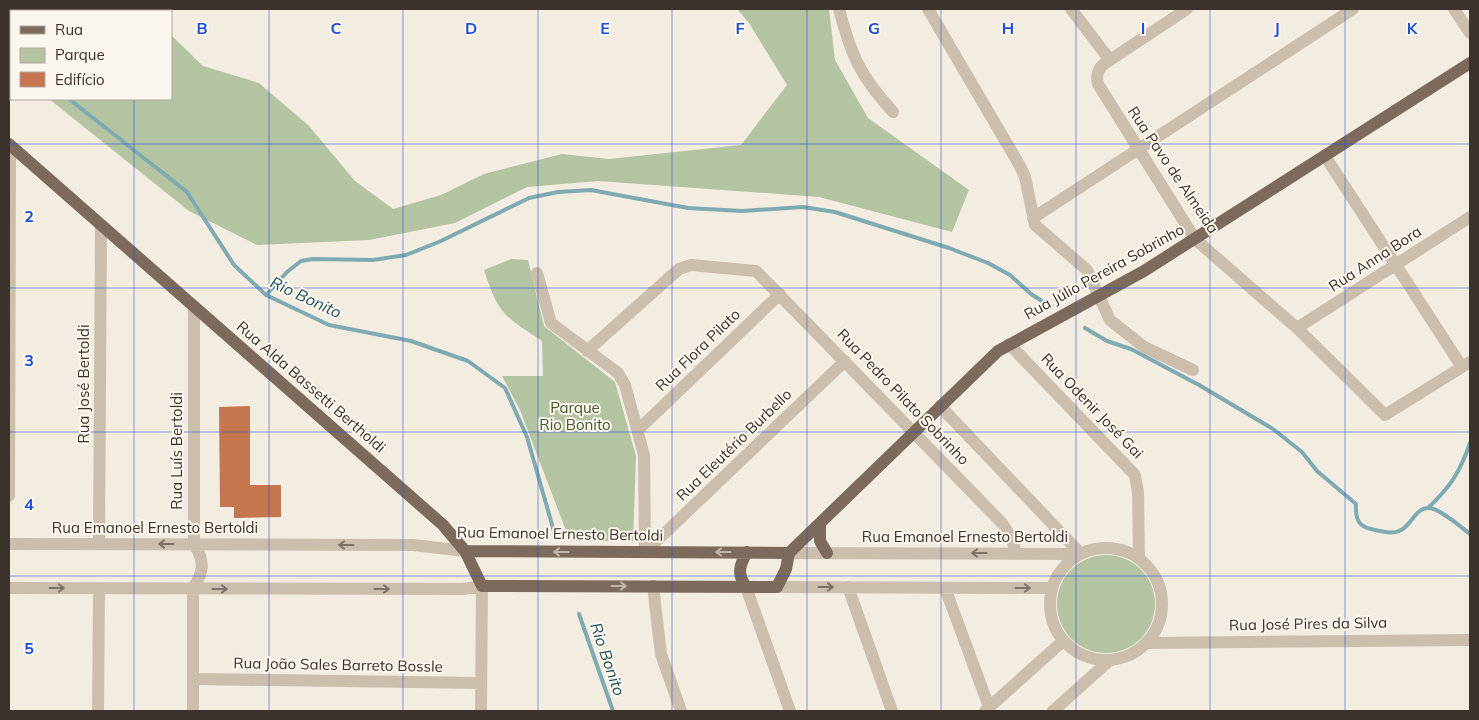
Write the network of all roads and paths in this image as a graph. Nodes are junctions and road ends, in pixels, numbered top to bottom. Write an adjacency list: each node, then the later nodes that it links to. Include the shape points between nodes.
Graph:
1 (839, 9): 10 (street, via 852,56 867,83)
2 (928, 9): 15 (street, via 1020,166)
3 (1071, 9): 8 (street)
4 (1188, 9): 8 (street)
5 (1353, 9): 12 (street)
6 (1454, 9): 7 (street)
7 (1470, 34)
8 (1110, 60): 12 (street, Rua Pavo de Almeida, via 1099,68 1098,84)
9 (1470, 63): 13 (main road, Rua Júlio Pereira Sobrinho)
10 (893, 112)
11 (10, 145): 16 (main road, Rua Alda Bassetti Bertholdi); 32 (street)
12 (1138, 149): 15 (street); 17 (street, Rua Pavo de Almeida)
13 (1325, 156): 17 (main road, Rua Júlio Pereira Sobrinho); 18 (street)
14 (1470, 217): 18 (street, Rua Anna Bora)
15 (1033, 218): 21 (street, via 1040,232 1087,270)
16 (101, 225): 22 (main road, Rua Alda Bassetti Bertholdi); 35 (street, Rua José Bertoldi)
17 (1195, 240): 21 (main road, Rua Júlio Pereira Sobrinho); 23 (street, Rua Pavo de Almeida)
18 (1397, 264): 23 (street, Rua Anna Bora); 27 (street)
19 (537, 272): 25 (street, via 548,318)
20 (780, 294): 25 (street, Rua Pedro Pilato Sobrinho, via 756,270 691,265 679,269); 26 (street, Rua Pedro Pilato Sobrinho); 30 (street, Rua Flora Pilato)
21 (1099, 296): 24 (main road, Rua Júlio Pereira Sobrinho); 28 (street, via 1110,320 1127,336)
22 (194, 306): 36 (street, Rua Luís Bertoldi); 37 (main road, Rua Alda Bassetti Bertholdi, via 443,525)
23 (1297, 328): 27 (street, Rua Pavo de Almeida, via 1385,414)
24 (1009, 344): 29 (main road, Rua Júlio Pereira Sobrinho, via 990,357); 44 (street, Rua Odenir José Gai, via 1135,475)
25 (587, 351): 30 (street, via 622,378)
26 (845, 361): 31 (street, Rua Pedro Pilato Sobrinho); 38 (street, Rua Eleutério Burbello)
27 (1466, 365)
28 (1193, 370)
29 (940, 406): 31 (main road, Rua Júlio Pereira Sobrinho); 43 (street, Rua Pedro Pilato Sobrinho)
30 (638, 430): 38 (street, via 645,463)
31 (914, 432): 33 (main road, Rua Júlio Pereira Sobrinho); 42 (street, Rua Pedro Pilato Sobrinho, via 1002,523)
32 (9, 496)
33 (820, 523): 40 (main road, Rua Júlio Pereira Sobrinho); 41 (main road, via 820,542)
34 (9, 544): 35 (street, Rua Emanoel Ernesto Bertoldi)
35 (99, 544): 36 (street, Rua Emanoel Ernesto Bertoldi, one-way to 35)
36 (194, 544): 37 (street, Rua Emanoel Ernesto Bertoldi, one-way to 36, via 413,545); 52 (street, Rua Luís Bertoldi, via 202,558 202,572)
37 (465, 551): 38 (main road, Rua Emanoel Ernesto Bertoldi, one-way to 37); 45 (main road, Rua Alda Bassetti Bertholdi)
38 (645, 552): 39 (main road, Rua Emanoel Ernesto Bertoldi, one-way to 38)
39 (747, 552): 40 (main road, Rua Emanoel Ernesto Bertoldi); 47 (main road, via 739,567)
40 (789, 553): 41 (street, Rua Emanoel Ernesto Bertoldi); 48 (main road)
41 (827, 553): 42 (street, Rua Emanoel Ernesto Bertoldi, one-way to 41)
42 (1016, 553): 43 (street, Rua Emanoel Ernesto Bertoldi)
43 (1081, 554): 44 (street, via 1110,548); 54 (street, via 1068,562)
44 (1139, 558): 57 (street, via 1150,569 1162,598 1156,630)
45 (482, 586): 46 (main road, one-way to 46); 52 (street, one-way to 45, via 463,589); 60 (street, Rua Alda Bassetti Bertholdi)
46 (653, 586): 47 (main road); 65 (street, via 662,654)
47 (746, 587): 48 (main road); 66 (street)
48 (777, 587): 49 (street, one-way to 49)
49 (848, 587): 53 (street); 67 (street)
50 (9, 588): 51 (street, one-way to 51)
51 (99, 588): 52 (street); 62 (street)
52 (194, 588): 59 (street, Rua Luís Bertoldi)
53 (946, 588): 54 (street, one-way to 54); 61 (street)
54 (1052, 588): 56 (street, via 1051,616)
55 (1470, 640): 57 (street, Rua José Pires da Silva)
56 (1063, 641): 58 (street, via 1084,655); 61 (street)
57 (1146, 643): 58 (street, via 1123,657)
58 (1110, 660): 68 (street)
59 (193, 679): 60 (street, Rua João Sales Barreto Bossle); 63 (street, Rua Luís Bertoldi)
60 (481, 683): 64 (street, Rua Alda Bassetti Bertholdi)
61 (987, 709)
62 (98, 711)
63 (193, 711)
64 (481, 711)
65 (681, 711)
66 (790, 711)
67 (892, 711)
68 (1053, 711)

